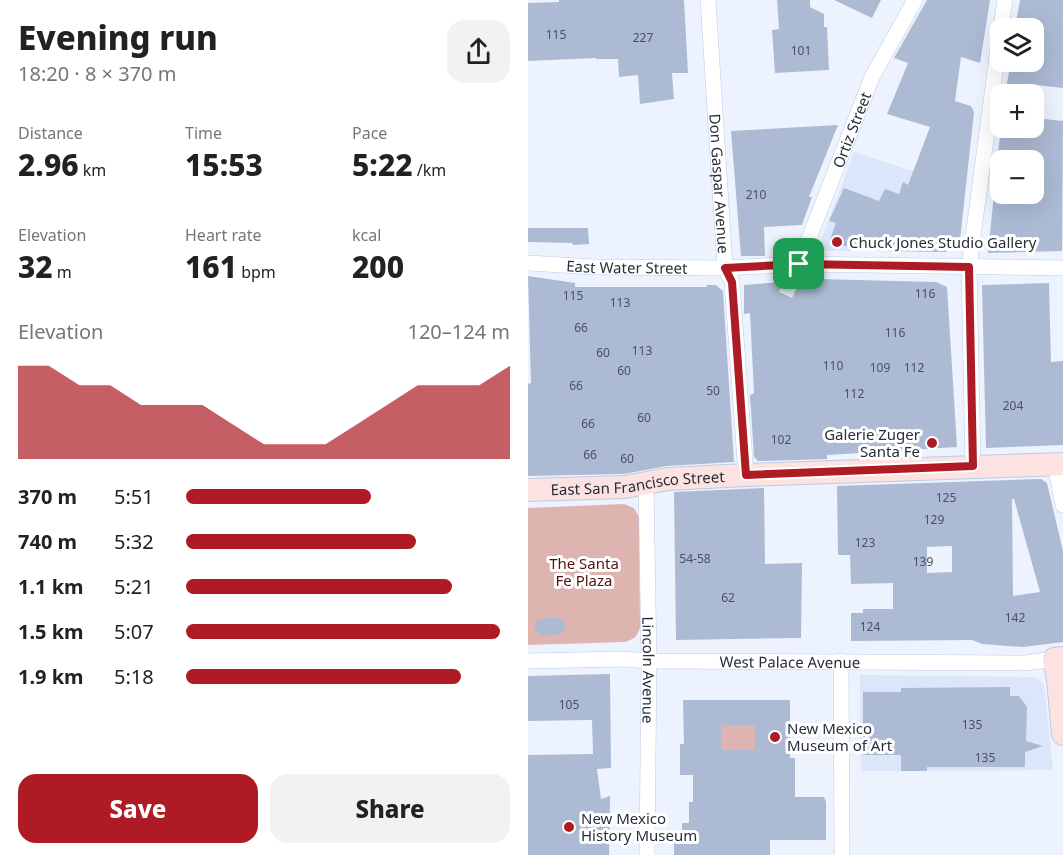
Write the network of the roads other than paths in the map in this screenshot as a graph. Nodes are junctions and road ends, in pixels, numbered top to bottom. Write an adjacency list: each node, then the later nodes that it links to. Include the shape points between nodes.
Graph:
1 (708, 0): 10 (street, Don Gaspar Avenue)
2 (915, 0): 7 (street, Ortiz Street, via 872,77)
3 (1005, 0): 4 (street)
4 (1002, 18)
5 (995, 72): 8 (street)
6 (528, 263): 10 (street, East Water Street)
7 (799, 264): 8 (street, East Water Street); 10 (street, East Water Street)
8 (969, 267): 9 (street, East Water Street); 12 (street)
9 (1063, 267)
10 (725, 268): 13 (street, Don Gaspar Avenue, via 732,282)
11 (1059, 464): 12 (street, East San Francisco Street); 16 (street)
12 (973, 466): 13 (street, East San Francisco Street)
13 (746, 475): 14 (street, East San Francisco Street)
14 (646, 484): 15 (street, East San Francisco Street); 19 (street, Lincoln Avenue)
15 (528, 490)
16 (1063, 506)
17 (1058, 658): 20 (street, West Palace Avenue, via 1026,663); 21 (street)
18 (528, 661): 19 (street, West Palace Avenue)
19 (650, 661): 20 (street, West Palace Avenue); 22 (street, Lincoln Avenue)
20 (841, 661): 23 (street)
21 (1063, 734)
22 (647, 855)
23 (842, 855)

